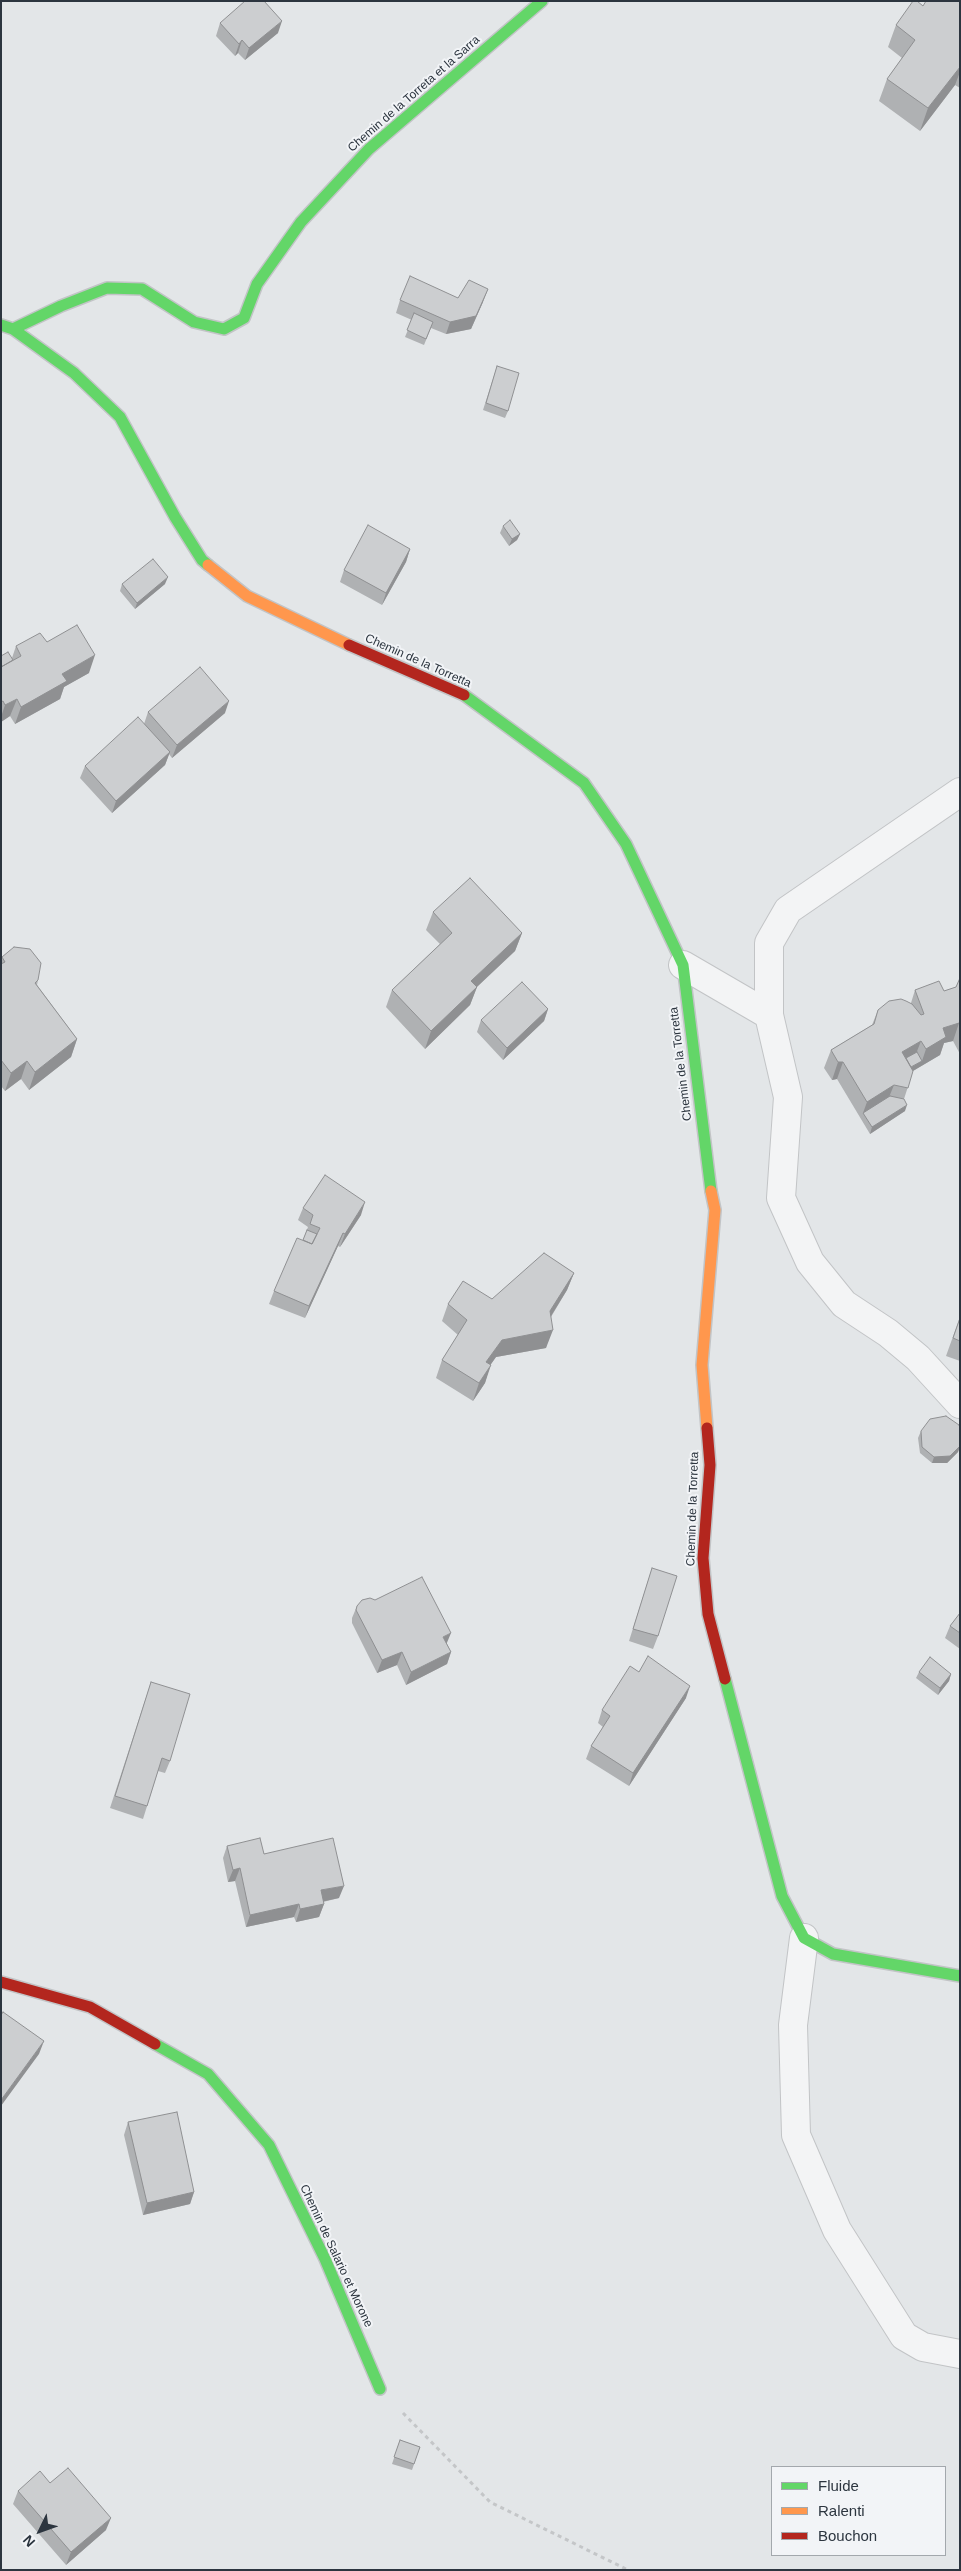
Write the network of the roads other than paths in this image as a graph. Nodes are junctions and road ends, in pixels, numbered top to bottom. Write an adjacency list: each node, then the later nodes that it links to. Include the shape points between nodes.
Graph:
1 (542, 1): 2 (street, Chemin de la Torreta et la Sarra, via 351,168 295,230 257,284 244,318 224,329 194,322 142,289 107,288)
2 (7, 327): 4 (street, Chemin de la Torretta, via 74,373 120,417 175,517 209,566 261,604 464,695 584,784 626,844)
3 (960, 792): 5 (street, via 788,910 769,944)
4 (683, 965): 5 (street); 7 (street, Chemin de la Torretta, via 715,1210 702,1365 710,1465 703,1558 708,1614 782,1896)
5 (769, 1015): 6 (street, via 788,1097 781,1198 810,1262 844,1304 888,1332 918,1358)
6 (960, 1404)
7 (804, 1938): 8 (street, via 833,1954); 10 (street, via 793,2025 796,2135 837,2230 904,2336 922,2347)
8 (960, 1976)
9 (1, 1982): 11 (street, Chemin de Salario et Morone, via 90,2007 208,2074 269,2145 325,2259)
10 (960, 2354)
11 (380, 2389)

